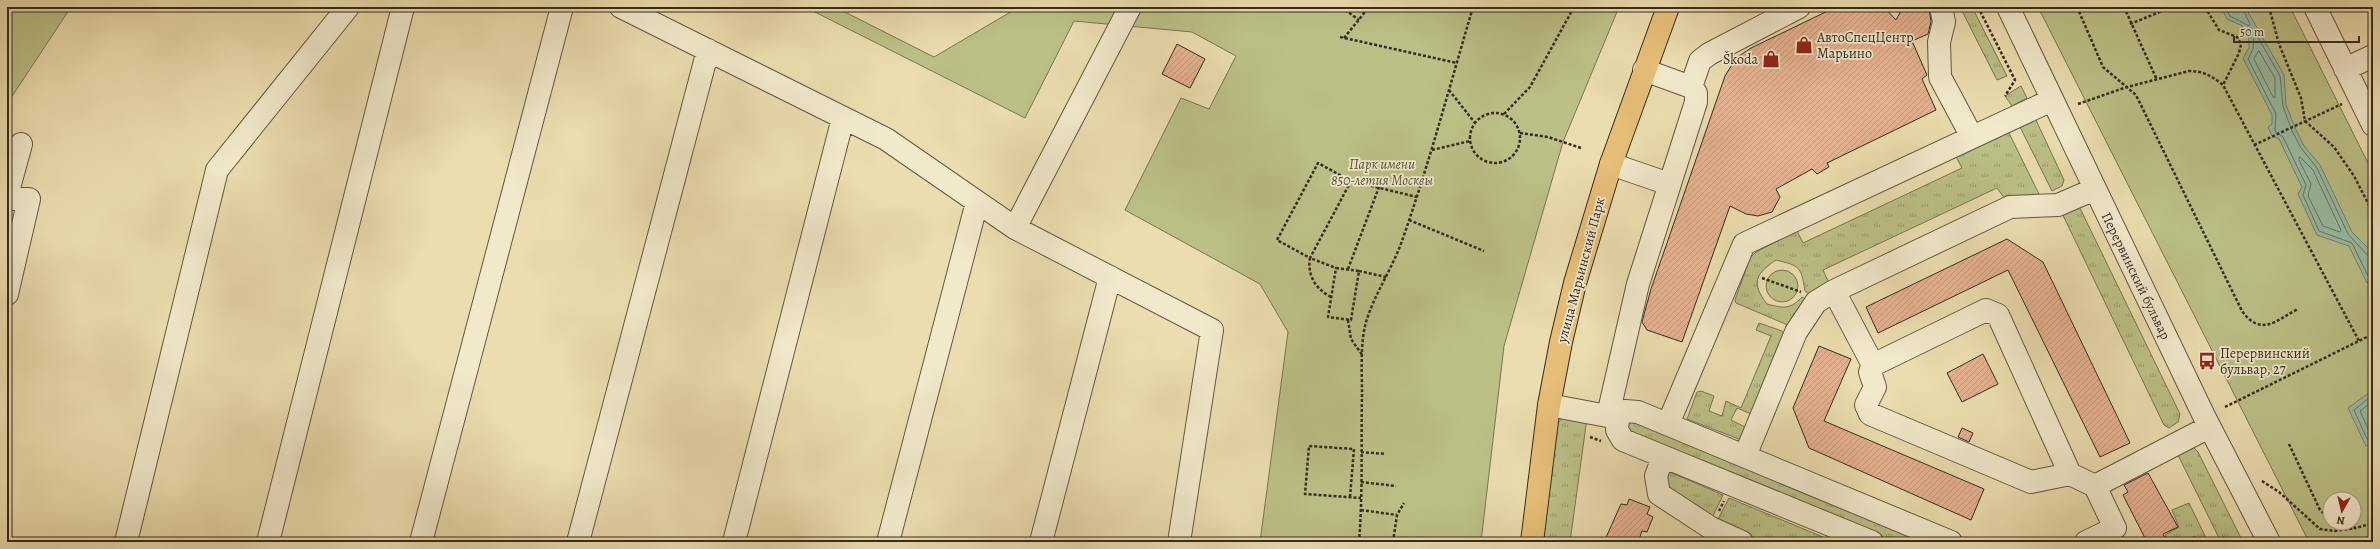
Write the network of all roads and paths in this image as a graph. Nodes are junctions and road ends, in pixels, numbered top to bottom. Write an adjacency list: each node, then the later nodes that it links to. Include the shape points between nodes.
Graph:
1 (348, 7): 107 (street, via 216,170)
2 (403, 7): 108 (street)
3 (562, 7): 109 (street)
4 (621, 7): 25 (street)
5 (1130, 7): 62 (street)
6 (1341, 7): 21 (path)
7 (1369, 7): 21 (path)
8 (1473, 7): 27 (path)
9 (1574, 7): 39 (path, via 1530,87)
10 (1668, 7): 29 (main road, улица Марьинский Парк)
11 (1799, 7): 32 (street, via 1709,54 1700,61)
12 (1941, 7): 45 (street, via 1944,22 1939,42 1940,77)
13 (1978, 7): 35 (path, via 2015,80)
14 (2008, 7): 37 (street, Перервинский бульвар)
15 (2077, 7): 33 (path, via 2103,67)
16 (2124, 7): 22 (path)
17 (2172, 7): 22 (path)
18 (2205, 7): 31 (path, via 2219,30 2237,37 2241,44)
19 (2269, 7): 41 (path, via 2279,44 2301,98)
20 (2315, 7): 28 (street)
21 (1359, 20): 24 (path)
22 (2130, 24): 30 (path)
23 (1340, 37): 24 (path)
24 (1344, 38): 27 (path)
25 (708, 50): 40 (street); 110 (street)
26 (2373, 56): 28 (street)
27 (1456, 63): 34 (path)
28 (2344, 69): 36 (street)
29 (1644, 70): 32 (street); 51 (main road, улица Марьинский Парк)
30 (2157, 80): 31 (path, via 2189,71 2199,71); 33 (path)
31 (2223, 84): 48 (path)
32 (1691, 87): 53 (street, via 1696,93 1696,102)
33 (2128, 87): 38 (path); 75 (path, via 2136,94 2242,311 2256,325 2266,325)
34 (1449, 90): 42 (path); 50 (path)
35 (2005, 96)
36 (2359, 97): 41 (path); 43 (street)
37 (2052, 100): 45 (street); 55 (street, Перервинский бульвар)
38 (2078, 104)
39 (1504, 114): 42 (path, via 1488,114); 44 (path, via 1516,123)
40 (843, 118): 59 (street, via 886,139); 111 (street)
41 (2305, 121): 48 (path); 61 (path, via 2334,147 2354,176 2372,209)
42 (1475, 123): 46 (path)
43 (2373, 125)
44 (1520, 133): 46 (path, via 1516,154 1502,163 1486,162 1480,158 1474,153); 49 (path, via 1548,137)
45 (1972, 137): 84 (street, via 1744,244)
46 (1470, 141): 50 (path)
47 (21, 144): 56 (street)
48 (2254, 145): 78 (path)
49 (1581, 148)
50 (1432, 150): 57 (path)
51 (1611, 164): 53 (street); 81 (main road, улица Марьинский Парк, via 1575,283)
52 (1351, 180): 54 (path); 64 (path); 64 (path, via 1318,163 1299,198 1277,240)
53 (1669, 184): 83 (street, via 1638,284)
54 (1379, 187): 57 (path); 66 (path)
55 (2095, 189): 71 (street, via 2058,205 2010,207); 85 (street, Перервинский бульвар)
56 (7, 194)
57 (1417, 197): 60 (path)
58 (7, 199): 72 (street, via 29,199)
59 (977, 202): 62 (street); 112 (street)
60 (1409, 220): 63 (path); 69 (path, via 1395,261)
61 (2373, 224)
62 (1015, 228): 68 (street)
63 (1484, 251)
64 (1310, 258): 65 (path); 73 (path, via 1310,273 1315,284)
65 (1336, 268): 66 (path); 73 (path)
66 (1348, 269): 67 (path)
67 (1359, 271): 69 (path); 76 (path, via 1351,320)
68 (1110, 277): 113 (street); 114 (street, via 1212,330)
69 (1386, 277): 79 (path, via 1366,322)
70 (1762, 278): 74 (path, via 1802,293)
71 (1834, 290): 74 (street); 80 (street)
72 (7, 294)
73 (1331, 297): 76 (path, via 1328,317)
74 (1816, 302): 91 (street, via 1796,332)
75 (2298, 309)
76 (1348, 320): 79 (path, via 1351,339)
77 (2373, 334): 78 (path)
78 (2359, 341): 82 (path)
79 (1363, 356): 88 (path)
80 (1873, 365): 92 (street, via 1870,372 1875,387 1866,405 1870,414 2031,482); 92 (street, via 1986,310 1998,315)
81 (1548, 404): 83 (street); 117 (main road, улица Марьинский Парк)
82 (2225, 407)
83 (1613, 417): 84 (street, via 1625,411 1638,412); 90 (street, via 1623,440)
84 (1668, 424): 91 (street)
85 (2209, 427): 96 (street); 122 (street, Перервинский бульвар)
86 (2289, 444): 101 (path)
87 (1354, 449): 88 (path); 97 (path); 97 (path, via 1309,446 1305,494)
88 (1361, 451): 89 (path); 93 (path)
89 (1386, 454)
90 (1663, 456): 106 (street, via 1656,476 1659,494); 119 (street)
91 (1745, 456): 120 (street)
92 (2070, 474): 96 (street)
93 (1361, 482): 95 (path); 98 (path)
94 (2262, 482): 105 (path, via 2279,492)
95 (1396, 486)
96 (2095, 486): 121 (street, via 2115,528)
97 (1350, 497): 98 (path)
98 (1362, 498): 100 (path)
99 (1404, 503): 102 (path)
100 (1362, 510): 102 (path); 115 (path)
101 (2322, 512)
102 (1397, 516): 116 (path)
103 (2373, 523): 104 (path)
104 (2362, 526)
105 (2322, 529)
106 (1708, 535): 118 (street)
107 (126, 542)
108 (268, 542)
109 (421, 542)
110 (578, 542)
111 (734, 542)
112 (888, 542)
113 (1041, 542)
114 (1179, 542)
115 (1359, 542)
116 (1393, 542)
117 (1532, 542)
118 (1742, 542)
119 (1872, 542)
120 (1951, 542)
121 (2086, 542)
122 (2269, 542)

